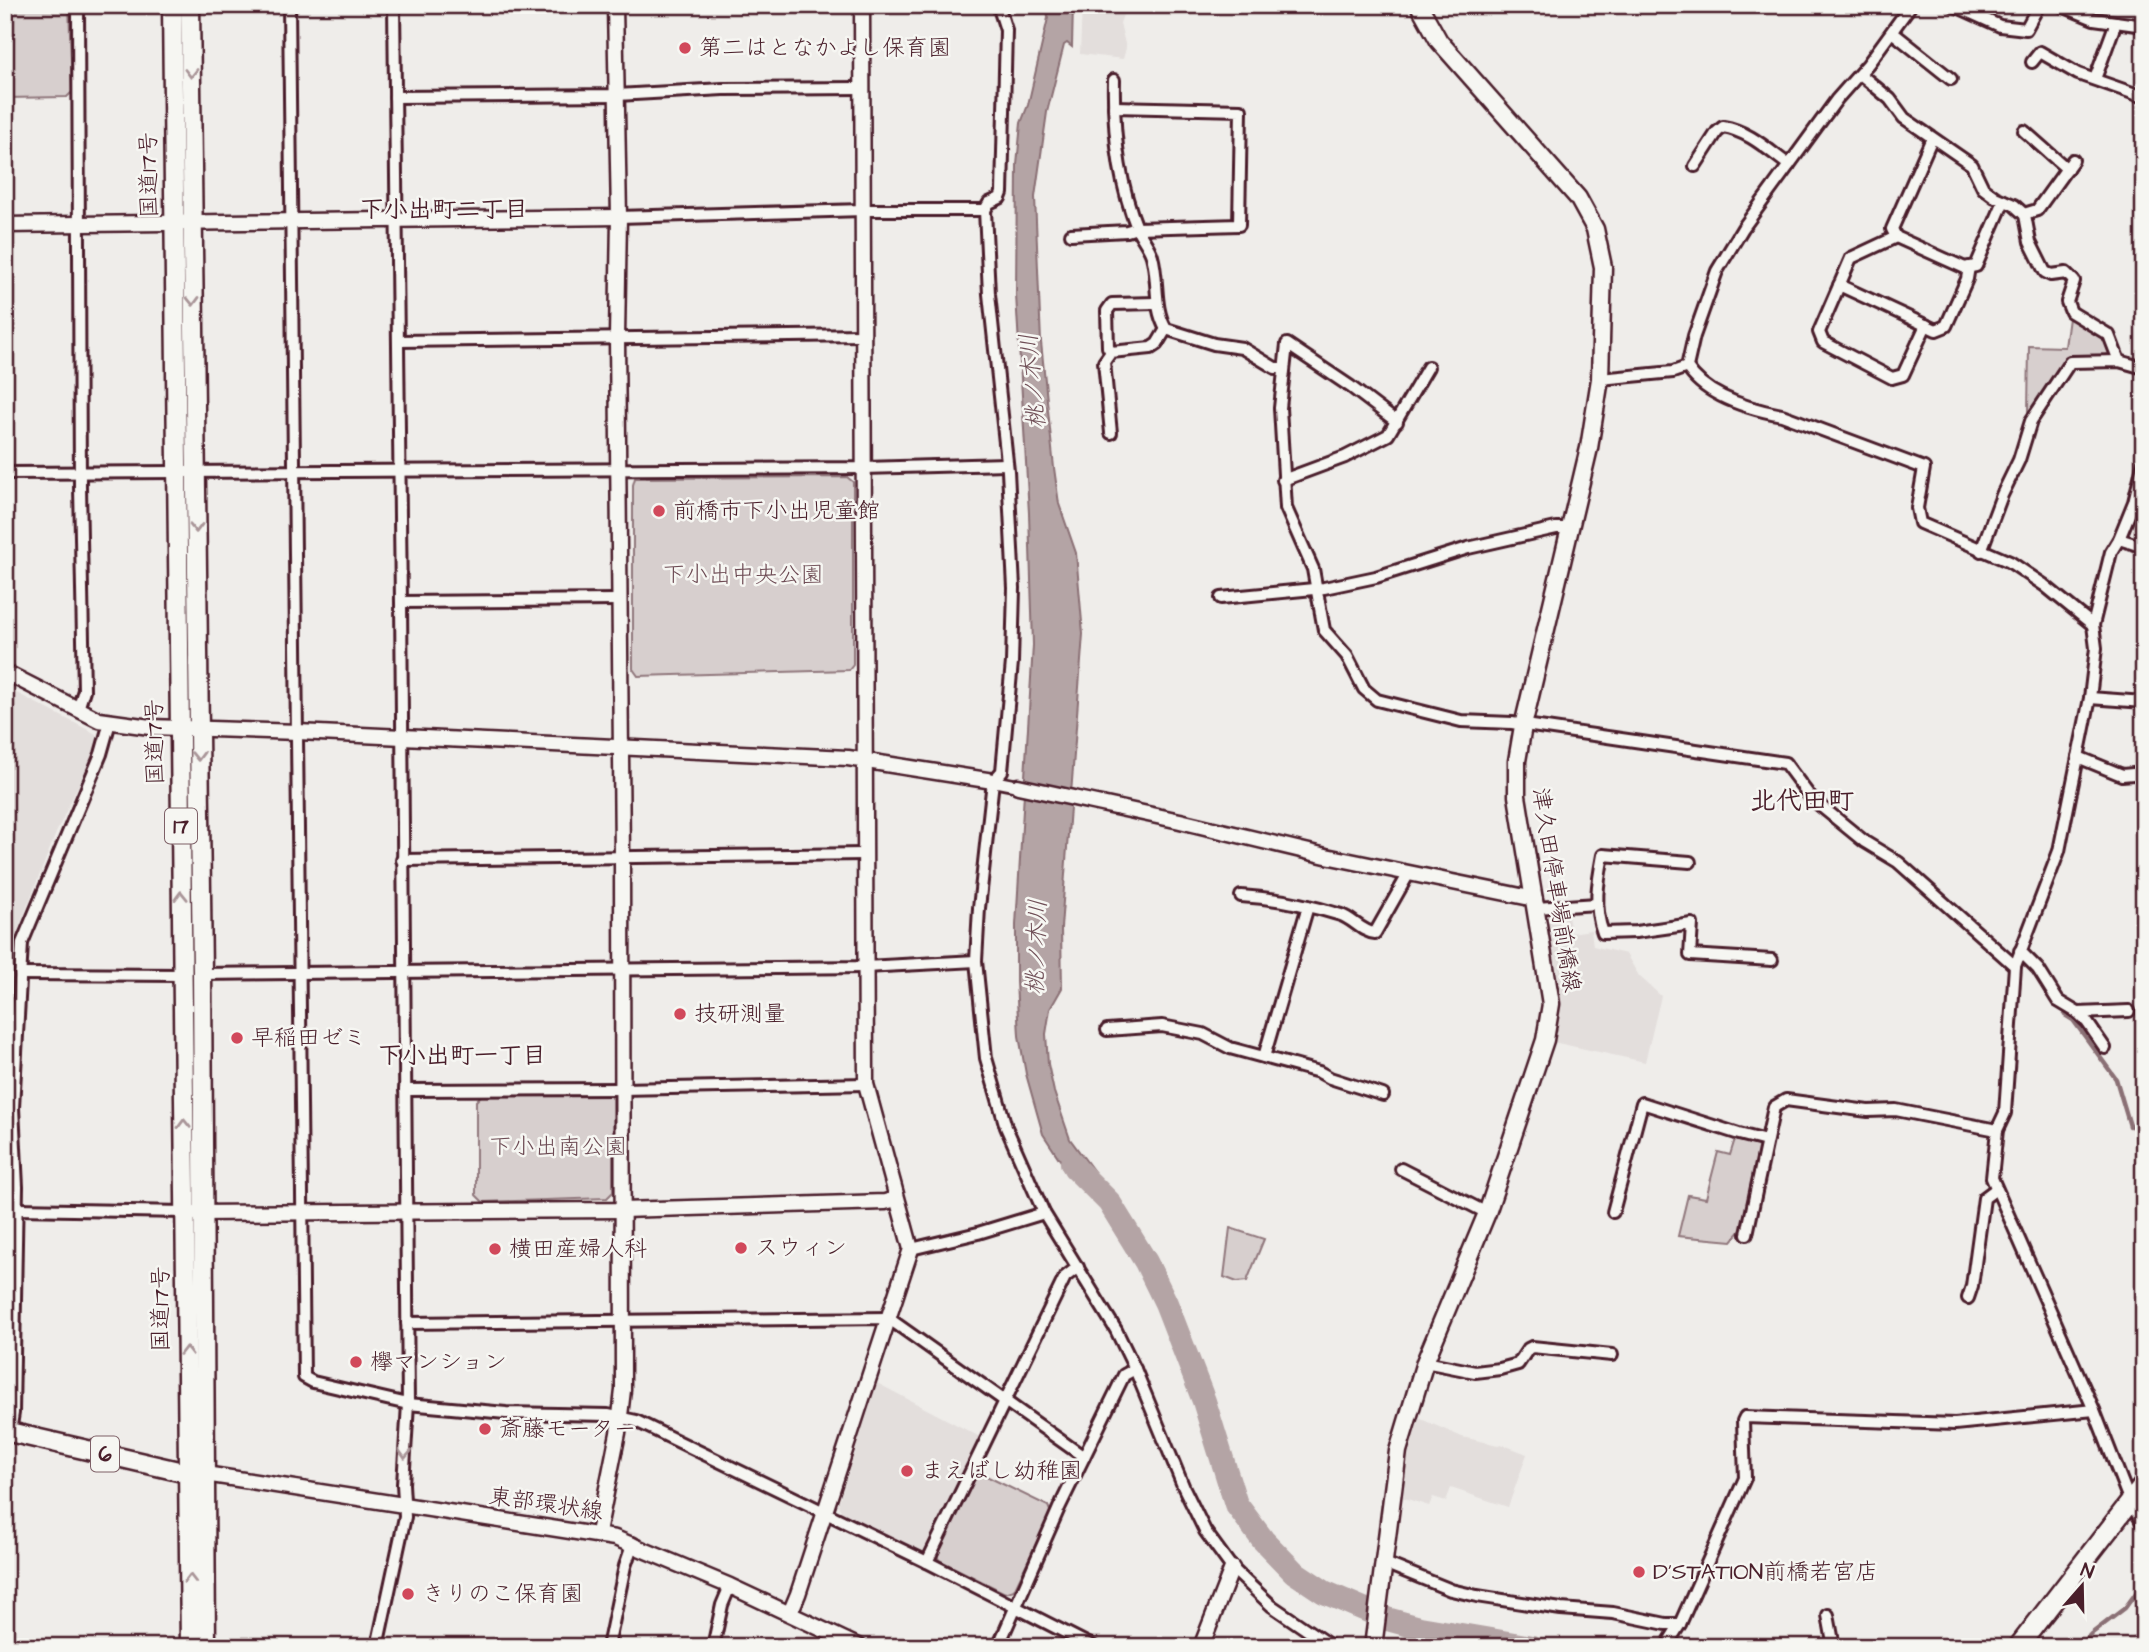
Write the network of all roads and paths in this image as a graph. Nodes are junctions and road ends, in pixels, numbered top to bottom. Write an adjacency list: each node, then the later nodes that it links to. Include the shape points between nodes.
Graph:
1 (78, 5): 39 (street)
2 (172, 5): 38 (main road, 国道17号 / 17)
3 (190, 5): 38 (main road, 国道17号 / 17, one-way to 38)
4 (289, 5): 36 (street)
5 (394, 5): 24 (street)
6 (615, 5): 23 (street)
7 (862, 5): 22 (street)
8 (999, 5): 32 (street, via 1006,30 1002,193)
9 (1419, 5): 58 (main road, 津久田停車場前橋線, via 1439,41 1578,198 1595,229 1603,267)
10 (1911, 5): 16 (street)
11 (1953, 5): 12 (street, via 2000,26 2026,29)
12 (2039, 5)
13 (2060, 5): 14 (street, via 2094,19)
14 (2116, 22): 15 (street); 20 (street)
15 (2144, 26)
16 (1892, 32): 18 (street); 19 (street)
17 (2032, 62): 20 (street, via 2040,52)
18 (1860, 74): 28 (street, via 1890,99 1904,118); 29 (street)
19 (1951, 79)
20 (2095, 79): 25 (street)
21 (1114, 80): 26 (street)
22 (861, 88): 23 (street, via 723,89); 33 (street)
23 (617, 96): 24 (street); 35 (street)
24 (395, 97): 37 (street)
25 (2144, 97)
26 (1114, 107): 41 (street, via 1120,174); 41 (street, via 1241,110 1239,225)
27 (2024, 131): 34 (street, via 2070,165 2038,210)
28 (1932, 138): 31 (street, via 1972,165 1983,188); 43 (street, via 1892,229)
29 (1789, 165): 30 (street, via 1737,129 1723,127); 55 (street, via 1717,271)
30 (1695, 166)
31 (2004, 201): 34 (street); 44 (street, via 1976,266)
32 (985, 209): 33 (street); 62 (street)
33 (863, 210): 35 (street); 49 (street)
34 (2024, 214): 53 (street, via 2030,242 2045,272 2066,273 2074,282 2067,302 2071,312 2109,335)
35 (619, 217): 37 (street); 50 (street)
36 (293, 220): 37 (street); 38 (street); 68 (street)
37 (396, 220): 51 (street)
38 (183, 222): 39 (street); 67 (main road, 国道17号 / 17, one-way to 67); 70 (main road, 国道17号 / 17)
39 (79, 224): 40 (street); 69 (street)
40 (5, 225)
41 (1137, 228): 42 (street); 46 (street, via 1152,255)
42 (1072, 234)
43 (1896, 237): 44 (street); 45 (street, via 1851,258)
44 (1969, 267): 47 (street, via 1946,326 1936,330)
45 (1839, 285): 47 (street); 47 (street, via 1819,332 1823,342 1892,378 1903,375)
46 (1157, 303): 48 (street); 52 (street, via 1112,304 1107,311)
47 (1926, 326)
48 (1166, 329): 52 (street, via 1151,348); 56 (street, via 1242,348 1275,368)
49 (863, 335): 50 (street); 64 (street)
50 (617, 338): 51 (street); 63 (street)
51 (398, 341): 65 (street)
52 (1111, 352): 60 (street, via 1104,362)
53 (2119, 361): 57 (street); 75 (street, via 2070,362 2031,421)
54 (1428, 367): 59 (street)
55 (1687, 367): 58 (street); 75 (street, via 1715,394 1924,468 1917,508 1920,523)
56 (1283, 368): 59 (street, via 1287,344); 71 (street)
57 (2144, 368)
58 (1600, 379): 72 (main road, 津久田停車場前橋線)
59 (1397, 422): 71 (street, via 1388,435 1345,457)
60 (1111, 433)
61 (2144, 461): 73 (street)
62 (1006, 464): 64 (street); 95 (street, via 1014,629 1002,771)
63 (619, 468): 64 (street); 65 (street); 78 (street)
64 (864, 468): 93 (street)
65 (399, 471): 68 (street); 79 (street)
66 (5, 473): 69 (street)
67 (196, 473): 68 (street); 70 (street); 88 (main road, 国道17号 / 17, one-way to 88)
68 (294, 473): 89 (street)
69 (81, 474): 70 (street); 84 (street, via 84,691)
70 (176, 474): 87 (main road, 国道17号 / 17)
71 (1283, 480): 76 (street, via 1286,508)
72 (1571, 528): 76 (street, via 1468,548 1376,577); 86 (main road, 津久田停車場前橋線)
73 (2119, 539): 74 (street); 80 (street, via 2111,552)
74 (2144, 547)
75 (1981, 551): 80 (street, via 2010,562)
76 (1317, 588): 77 (street); 86 (street, via 1324,630 1373,698 1448,719)
77 (1221, 598)
78 (617, 600): 79 (street); 91 (street)
79 (401, 603): 90 (street)
80 (2093, 625): 82 (street, via 2096,648)
81 (5, 672): 84 (street)
82 (2090, 698): 83 (street); 92 (street)
83 (2144, 702)
84 (78, 709): 85 (street)
85 (110, 722): 87 (street); 114 (street, via 23,937)
86 (1522, 726): 103 (main road, 津久田停車場前橋線, via 1517,796); 109 (street, via 1785,763 1811,798 1898,862)
87 (180, 728): 88 (street); 116 (main road, 国道17号 / 17, one-way to 87)
88 (198, 729): 89 (street); 115 (main road, 国道17号 / 17, one-way to 115)
89 (298, 732): 90 (street); 113 (street)
90 (402, 738): 91 (street); 99 (street)
91 (621, 746): 93 (street); 98 (street)
92 (2078, 757): 94 (street, via 2122,775); 106 (street, via 2059,850)
93 (865, 759): 95 (street); 97 (street)
94 (2144, 773)
95 (993, 781): 96 (street); 108 (street)
96 (1018, 786): 101 (street)
97 (864, 854): 98 (street); 110 (street)
98 (622, 858): 99 (street); 111 (street)
99 (402, 860): 112 (street)
100 (1690, 862): 104 (street, via 1603,855)
101 (1409, 873): 103 (street); 105 (street, via 1375,933 1343,916)
102 (1241, 896): 105 (street)
103 (1535, 904): 104 (street); 138 (main road, 津久田停車場前橋線, via 1551,1004 1545,1040)
104 (1597, 904): 107 (street, via 1603,933 1692,924 1690,955)
105 (1308, 906): 121 (street)
106 (2020, 951): 109 (street); 118 (street, via 2058,1001)
107 (1772, 960)
108 (976, 961): 110 (street); 137 (street, via 991,1079 1006,1127)
109 (2015, 966): 126 (street, via 2005,1112)
110 (865, 967): 111 (street); 122 (street)
111 (622, 971): 112 (street); 123 (street)
112 (404, 972): 113 (street); 124 (street)
113 (301, 973): 115 (street); 135 (street)
114 (20, 974): 116 (street); 131 (street, via 13,1108)
115 (202, 974): 139 (main road, 国道17号 / 17)
116 (182, 975): 133 (main road, 国道17号 / 17, one-way to 116)
117 (2129, 1011): 118 (street)
118 (2078, 1013): 120 (street)
119 (1107, 1030): 121 (street, via 1162,1026 1203,1034 1230,1048)
120 (2105, 1048)
121 (1264, 1057): 125 (street)
122 (866, 1084): 123 (street); 130 (street)
123 (621, 1089): 124 (street); 132 (street)
124 (405, 1090): 136 (street)
125 (1383, 1095)
126 (1997, 1130): 127 (street, via 1896,1110 1868,1111 1786,1100 1774,1107); 129 (street, via 1992,1178)
127 (1766, 1140): 134 (street, via 1642,1103); 140 (street)
128 (1401, 1169): 138 (street)
129 (1996, 1189): 143 (street, via 1984,1198); 152 (street)
130 (896, 1199): 132 (street); 141 (street)
131 (17, 1209): 133 (street); 154 (street, via 13,1413)
132 (622, 1210): 136 (street); 145 (street)
133 (185, 1212): 139 (street); 156 (main road, 国道17号 / 17, one-way to 133)
134 (1613, 1212)
135 (302, 1213): 136 (street); 139 (street); 151 (street, via 304,1377)
136 (406, 1213): 146 (street)
137 (1044, 1213): 141 (street); 142 (street)
138 (1487, 1213): 148 (main road, 津久田停車場前橋線)
139 (204, 1214): 157 (main road, 国道17号 / 17)
140 (1747, 1234)
141 (911, 1249): 144 (street)
142 (1078, 1267): 149 (street); 150 (street, via 1065,1277)
143 (1968, 1298)
144 (888, 1318): 145 (street); 150 (street); 161 (street)
145 (622, 1321): 146 (street); 153 (street)
146 (407, 1323): 151 (street)
147 (1612, 1354): 148 (street, via 1532,1347 1518,1364 1475,1372)
148 (1425, 1362): 167 (main road, 津久田停車場前橋線, via 1398,1451)
149 (1135, 1368): 155 (street, via 1124,1375); 166 (street, via 1198,1518)
150 (1004, 1401): 155 (street); 165 (street)
151 (408, 1404): 153 (street); 160 (street, one-way to 160)
152 (2094, 1410): 159 (street); 172 (street, via 1955,1424 1745,1417 1745,1478)
153 (621, 1417): 161 (street); 163 (street)
154 (8, 1431): 156 (main road, 6)
155 (1084, 1457): 169 (street)
156 (187, 1473): 157 (main road, 6); 175 (main road, 国道17号 / 17, one-way to 156)
157 (205, 1474): 160 (street, 東部環状線); 176 (main road, 国道17号 / 17)
158 (2144, 1483): 159 (main road)
159 (2130, 1502): 162 (street); 186 (main road)
160 (404, 1504): 163 (street, 東部環状線); 177 (street)
161 (826, 1513): 165 (street); 170 (street)
162 (2144, 1525)
163 (598, 1533): 164 (street, 東部環状線)
164 (633, 1543): 168 (street, 東部環状線); 178 (street)
165 (927, 1562): 169 (street)
166 (1232, 1568): 183 (street); 184 (street, via 1272,1606)
167 (1381, 1569): 172 (street, via 1477,1596); 174 (main road, 津久田停車場前橋線)
168 (730, 1587): 170 (street, 東部環状線); 179 (street)
169 (1016, 1609): 181 (street); 182 (street)
170 (790, 1613): 180 (street, 東部環状線)
171 (1828, 1615): 185 (street)
172 (1680, 1624): 173 (street)
173 (1670, 1640)
174 (1373, 1643)
175 (190, 1647)
176 (206, 1647)
177 (377, 1647)
178 (608, 1647)
179 (713, 1647)
180 (860, 1647)
181 (998, 1647)
182 (1094, 1647)
183 (1200, 1647)
184 (1331, 1647)
185 (1834, 1647)
186 (2018, 1647)

